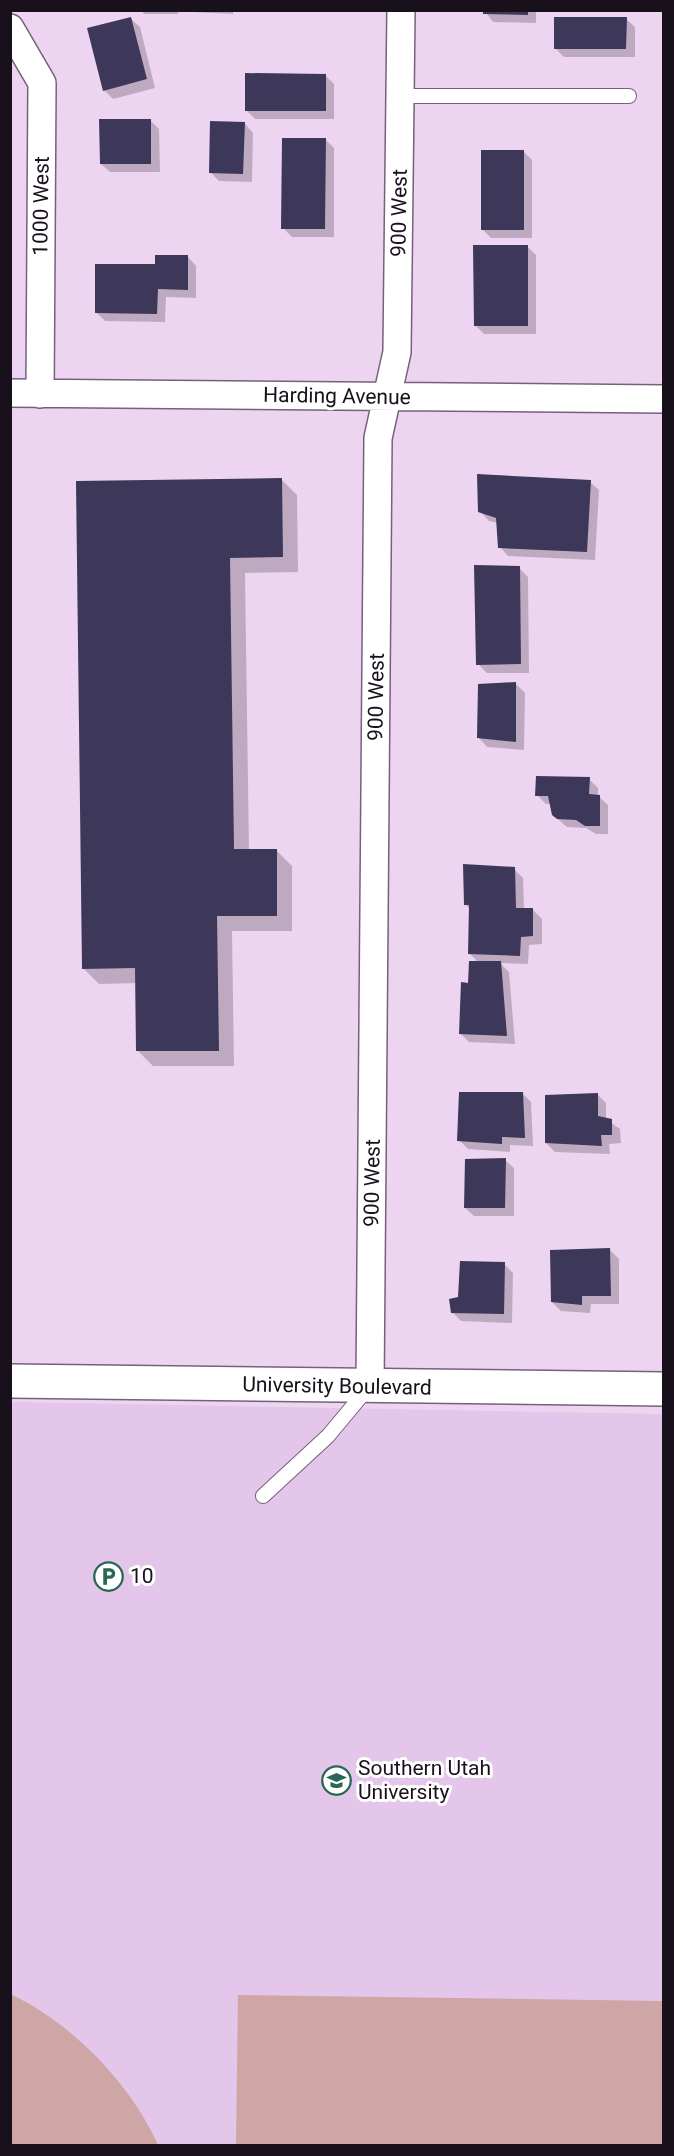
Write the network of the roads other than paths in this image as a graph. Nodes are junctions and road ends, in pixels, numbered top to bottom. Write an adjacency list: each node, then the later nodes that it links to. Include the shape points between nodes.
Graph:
1 (401, 10): 3 (street, 900 West)
2 (10, 28): 6 (street, 1000 West, via 42,83)
3 (400, 96): 4 (lane); 7 (street, 900 West, via 398,352)
4 (629, 96)
5 (10, 393): 6 (street, Harding Avenue)
6 (40, 394): 7 (street, Harding Avenue)
7 (387, 396): 8 (street, Harding Avenue); 10 (street, 900 West, via 378,438)
8 (663, 399)
9 (10, 1382): 10 (main road, University Boulevard)
10 (370, 1386): 11 (main road, University Boulevard); 12 (lane, via 328,1436)
11 (663, 1389)
12 (263, 1496)

